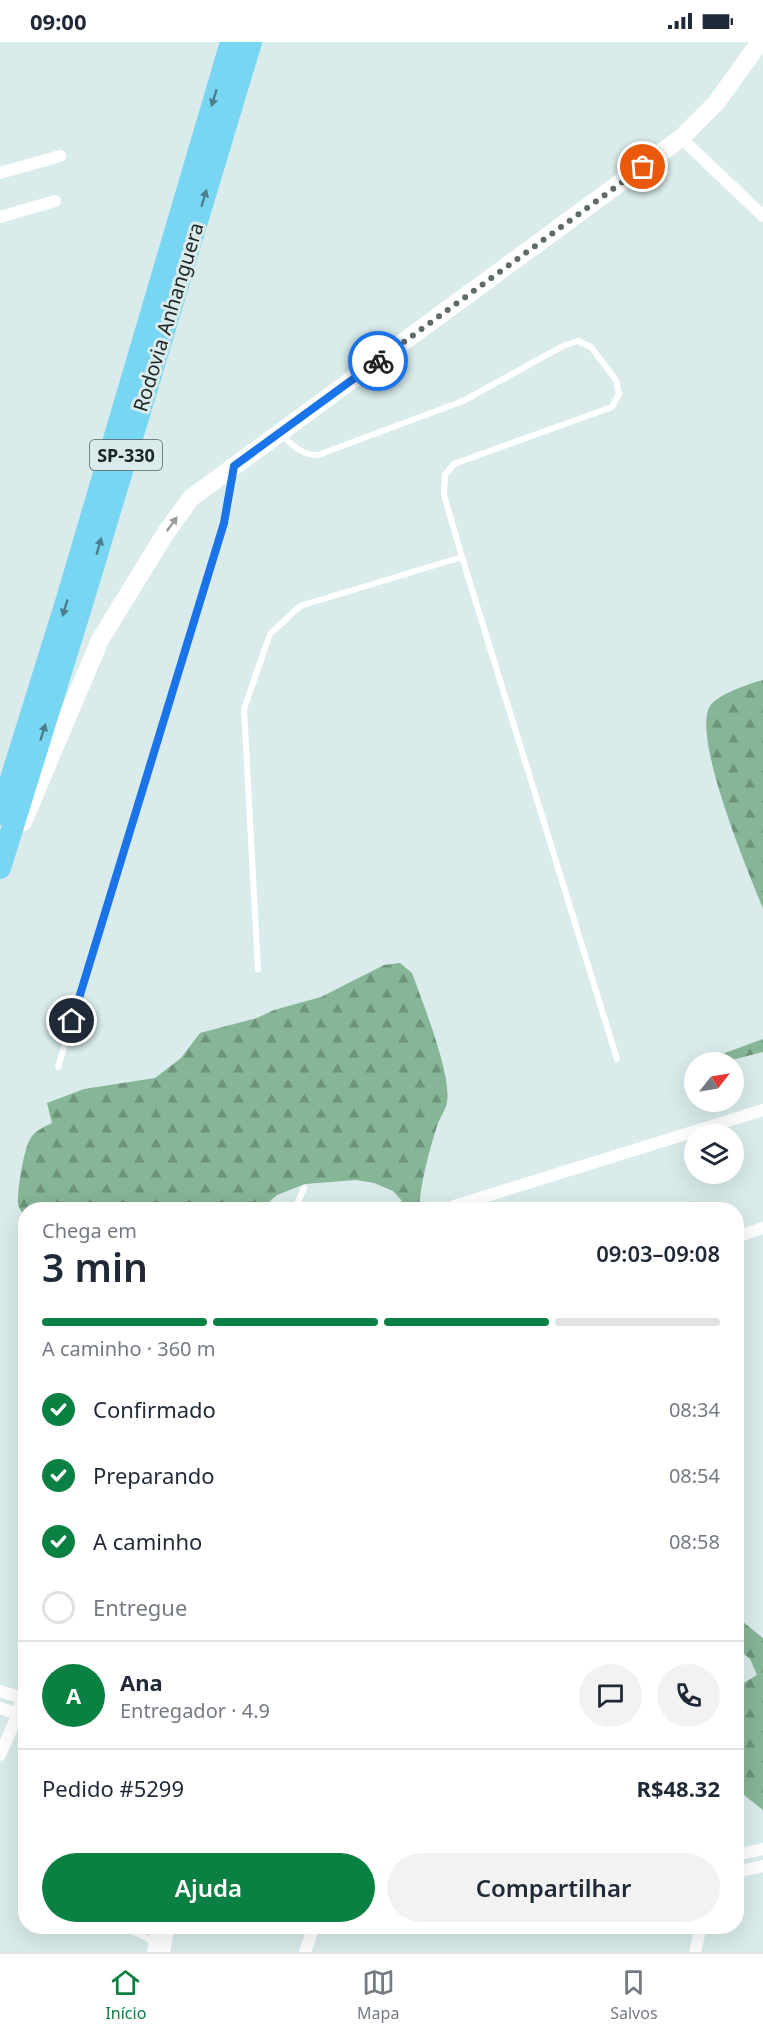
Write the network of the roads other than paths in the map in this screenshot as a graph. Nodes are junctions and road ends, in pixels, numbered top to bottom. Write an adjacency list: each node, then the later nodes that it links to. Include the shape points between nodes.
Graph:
1 (231, 42): 13 (highway, Rodovia Anhanguera / SP-330, one-way to 13)
2 (251, 42): 14 (highway, Rodovia Anhanguera / SP-330, one-way to 2)
3 (760, 42): 4 (main road, via 716,103)
4 (681, 138): 8 (street); 10 (main road)
5 (60, 156): 6 (street)
6 (0, 173)
7 (55, 201): 9 (street)
8 (763, 216)
9 (0, 217)
10 (279, 433): 11 (main road); 12 (lane, via 301,452 318,455 464,401 563,346 578,341 591,347 616,380 619,394 612,407 454,464 445,475 444,495)
11 (234, 466): 15 (main road, one-way to 11, via 100,640 165,534 192,498); 18 (lane, via 224,523)
12 (462, 557): 16 (lane, via 300,606 270,634 244,709); 17 (lane)
13 (0, 814)
14 (0, 868)
15 (0, 878)
16 (258, 969)
17 (617, 1059)
18 (58, 1067)
19 (763, 1110): 22 (street)
20 (304, 1188): 21 (lane)
21 (298, 1202)
22 (467, 1202)
23 (763, 1228): 24 (street)
24 (744, 1234)
25 (0, 1691): 26 (street)
26 (18, 1697)
27 (0, 1708): 28 (street)
28 (18, 1713)
29 (18, 1721): 30 (street)
30 (0, 1755)
31 (763, 1849): 32 (street)
32 (744, 1853)
33 (763, 1866): 34 (street)
34 (744, 1870)
35 (138, 1934): 40 (lane)
36 (158, 1934): 40 (street)
37 (165, 1934): 40 (street)
38 (311, 1934): 41 (street)
39 (699, 1934): 42 (street)
40 (157, 1949)
41 (305, 1952)
42 (695, 1952)

